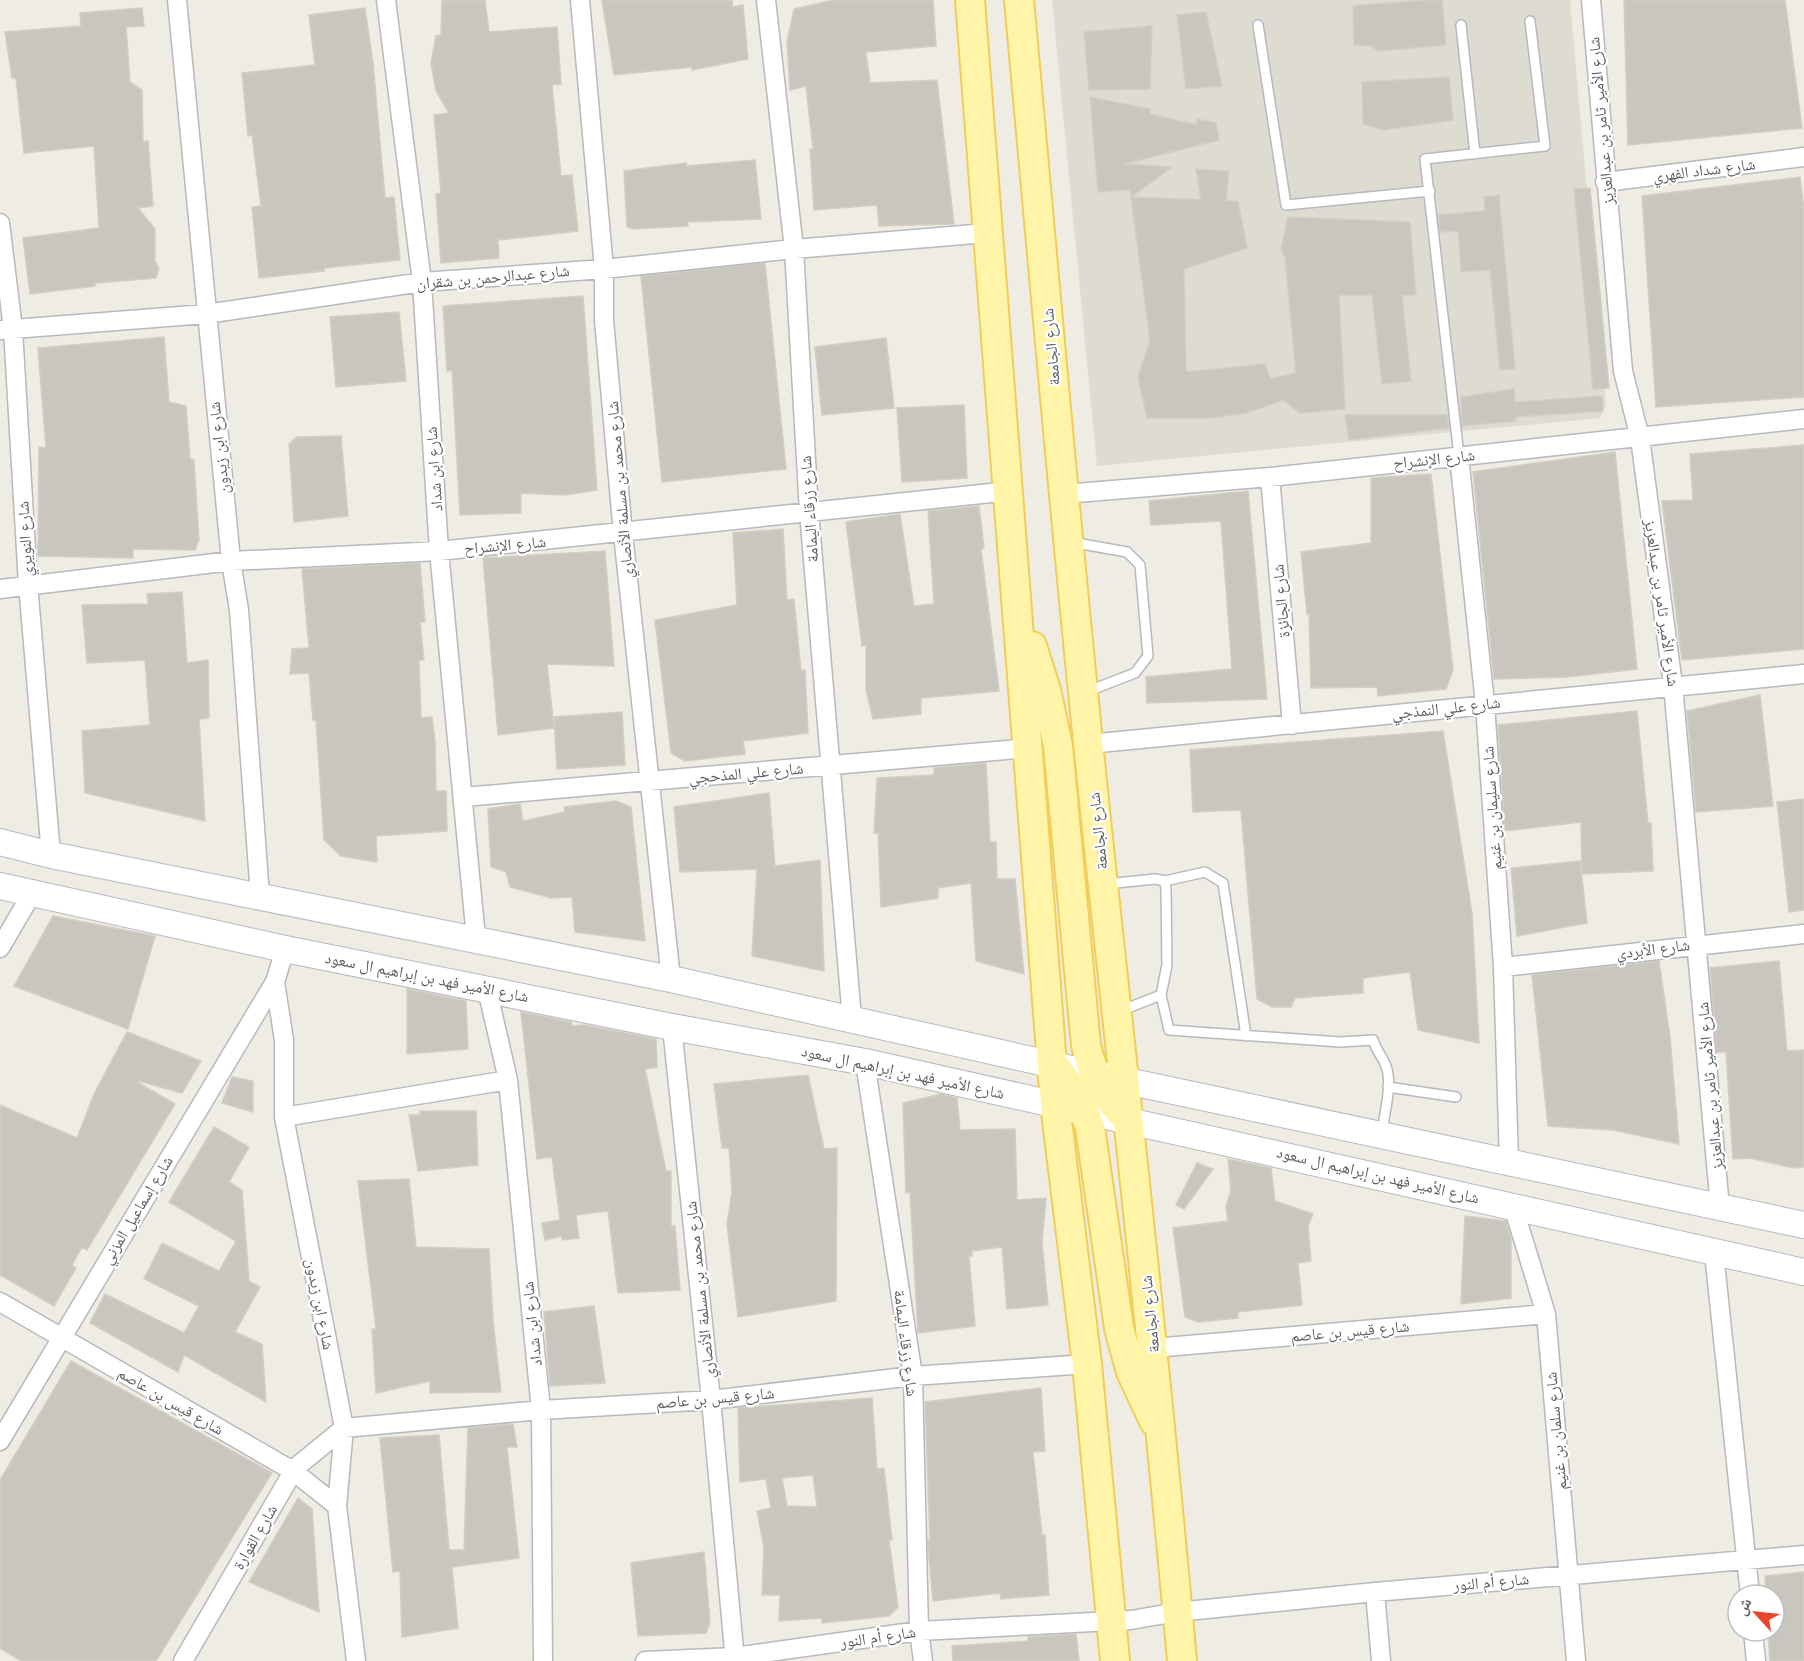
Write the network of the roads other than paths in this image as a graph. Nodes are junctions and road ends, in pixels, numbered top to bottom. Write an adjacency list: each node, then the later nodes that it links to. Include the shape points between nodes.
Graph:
1 (177, 0): 20 (street, شارع ابن زيدون)
2 (386, 0): 19 (street, شارع ابن شداد)
3 (580, 0): 18 (street, شارع محمد بن مسلمة الأنصاري)
4 (766, 0): 17 (street, شارع زرقاء اليمامة)
5 (970, 0): 16 (main road)
6 (1019, 0): 27 (main road, شارع الجامعة)
7 (1591, 0): 13 (street, شارع الأمير ثامر بن عبدالعزيز)
8 (1530, 21): 11 (lane, via 1545,146)
9 (1258, 25): 14 (lane, via 1286,205)
10 (1461, 25): 11 (lane)
11 (1475, 154): 14 (lane, via 1425,159)
12 (1804, 157): 13 (street, شارع شداد الفهري)
13 (1605, 182): 23 (street, شارع الأمير ثامر بن عبدالعزيز, via 1623,371)
14 (1430, 191): 24 (lane)
15 (0, 223): 21 (street, شارع النويري)
16 (987, 233): 17 (street, شارع عبدالرحمن بن شقران); 26 (main road)
17 (794, 249): 18 (street, شارع عبدالرحمن بن شقران); 28 (street, شارع زرقاء اليمامة)
18 (604, 269): 19 (street, شارع عبدالرحمن بن شقران); 29 (street, شارع محمد بن مسلمة الأنصاري, via 604,320)
19 (422, 282): 20 (street, شارع عبدالرحمن بن شقران); 31 (street, شارع ابن شداد)
20 (206, 315): 21 (street, شارع عبدالرحمن بن شقران); 32 (street, شارع ابن زيدون)
21 (7, 329): 33 (street, شارع النويري)
22 (1804, 419): 23 (street, شارع الإنشراح)
23 (1640, 438): 24 (street, شارع الإنشراح); 37 (street, شارع الأمير ثامر بن عبدالعزيز)
24 (1459, 456): 25 (street, شارع الإنشراح); 39 (street, شارع سليمان بن غنيم)
25 (1270, 477): 27 (street, شارع الإنشراح); 40 (street, شارع الجائزة)
26 (1010, 491): 28 (street, شارع الإنشراح); 35 (main road)
27 (1064, 494): 30 (main road, شارع الجامعة)
28 (809, 512): 29 (street, شارع الإنشراح); 43 (street, شارع زرقاء اليمامة)
29 (623, 534): 31 (street, شارع الإنشراح); 44 (street, شارع محمد بن مسلمة الأنصاري)
30 (1069, 541): 38 (main road, شارع الجامعة); 38 (lane, via 1127,552 1140,565 1148,656 1136,673)
31 (439, 551): 32 (street, شارع الإنشراح); 45 (street, شارع ابن شداد)
32 (231, 561): 33 (street, شارع الإنشراح); 52 (street, شارع ابن زيدون, via 239,610)
33 (28, 584): 34 (street, شارع الإنشراح); 47 (street, شارع النويري)
34 (0, 589)
35 (1018, 610): 42 (main road); 69 (main road, via 1044,681 1058,746 1086,1045)
36 (1804, 674): 37 (street, شارع علي النمذجي)
37 (1673, 685): 39 (street, شارع علي النمذجي); 55 (street, شارع الأمير ثامر بن عبدالعزيز)
38 (1084, 693): 41 (main road, شارع الجامعة)
39 (1485, 704): 40 (street, شارع علي النمذجي); 58 (street, شارع سليمان بن غنيم)
40 (1292, 725): 41 (street, شارع علي النمذجي)
41 (1089, 744): 49 (main road, شارع الجامعة)
42 (1029, 748): 43 (street, شارع علي المذحجي); 68 (main road)
43 (831, 765): 44 (street, شارع علي المذحجي); 64 (street, شارع زرقاء اليمامة)
44 (650, 781): 45 (street, شارع علي المذحجي); 59 (street, شارع محمد بن مسلمة الأنصاري)
45 (463, 797): 54 (street, شارع ابن شداد)
46 (0, 842): 47 (main road)
47 (51, 855): 52 (main road)
48 (1165, 881): 49 (lane); 62 (lane, via 1167,965); 66 (lane, via 1205,872 1223,883)
49 (1103, 885): 63 (main road, شارع الجامعة)
50 (0, 886): 51 (main road, شارع الأمير فهد بن إبراهيم ال سعود)
51 (31, 895): 56 (street); 57 (main road, شارع الأمير فهد بن إبراهيم ال سعود)
52 (260, 896): 54 (main road)
53 (1804, 934): 55 (street, شارع الأبردي)
54 (476, 938): 59 (main road)
55 (1698, 944): 58 (street, شارع الأبردي); 81 (street, شارع الأمير ثامر بن عبدالعزيز)
56 (0, 948)
57 (285, 949): 60 (street, شارع ابن زيدون); 61 (main road, شارع الأمير فهد بن إبراهيم ال سعود)
58 (1503, 967): 79 (street, شارع سليمان بن غنيم)
59 (671, 979): 64 (main road)
60 (276, 980): 76 (street, شارع ابن زيدون, via 284,1040); 87 (street, شارع إسماعيل المزني)
61 (487, 989): 65 (main road, شارع الأمير فهد بن إبراهيم ال سعود); 70 (street, شارع ابن شداد)
62 (1161, 995): 63 (lane); 66 (lane, via 1169,1030)
63 (1118, 1012): 71 (main road, شارع الجامعة)
64 (852, 1019): 68 (main road)
65 (672, 1027): 67 (main road, شارع الأمير فهد بن إبراهيم ال سعود); 91 (street, شارع محمد بن مسلمة الأنصاري)
66 (1246, 1036): 72 (lane, via 1340,1042 1373,1040 1377,1055 1386,1064)
67 (865, 1062): 74 (main road, شارع الأمير فهد بن إبراهيم ال سعود); 90 (street, شارع زرقاء اليمامة)
68 (1053, 1064): 69 (main road); 74 (main road); 75 (main road)
69 (1094, 1074): 71 (main road); 77 (main road)
70 (508, 1080): 76 (street); 92 (street, شارع ابن شداد)
71 (1124, 1080): 77 (main road, شارع الجامعة); 78 (main road)
72 (1388, 1087): 73 (lane); 78 (lane)
73 (1456, 1097)
74 (1055, 1104): 75 (main road, شارع الأمير فهد بن إبراهيم ال سعود); 89 (main road)
75 (1084, 1110): 77 (main road, شارع الأمير فهد بن إبراهيم ال سعود); 94 (main road, via 1094,1145 1119,1328 1140,1393)
76 (284, 1117): 93 (street, شارع ابن زيدون)
77 (1128, 1120): 80 (main road, شارع الأمير فهد بن إبراهيم ال سعود); 88 (main road, شارع الجامعة)
78 (1382, 1135): 79 (main road)
79 (1509, 1162): 81 (main road)
80 (1513, 1206): 83 (main road, شارع الأمير فهد بن إبراهيم ال سعود); 86 (street, شارع سلمان بن غنيم)
81 (1720, 1208): 82 (main road)
82 (1804, 1225)
83 (1714, 1253): 84 (main road, شارع الأمير فهد بن إبراهيم ال سعود); 99 (street)
84 (1804, 1272)
85 (0, 1302): 87 (street, شارع قيس بن عاصم)
86 (1546, 1314): 88 (street, شارع قيس بن عاصم); 100 (street, شارع سلمان بن غنيم)
87 (60, 1337): 95 (street, شارع إسماعيل المزني); 96 (street, شارع قيس بن عاصم)
88 (1154, 1348): 94 (main road, شارع الجامعة)
89 (1087, 1364): 90 (street, شارع قيس بن عاصم); 105 (main road)
90 (913, 1377): 91 (street, شارع قيس بن عاصم); 104 (street, شارع زرقاء اليمامة)
91 (711, 1400): 92 (street, شارع قيس بن عاصم); 107 (street, شارع محمد بن مسلمة الأنصاري)
92 (541, 1410): 93 (street, شارع قيس بن عاصم); 110 (street, شارع ابن شداد)
93 (344, 1428): 96 (street, شارع القوارة); 97 (street, شارع ابن زيدون)
94 (1161, 1433): 103 (main road, شارع الجامعة)
95 (0, 1441)
96 (293, 1471): 97 (street, شارع قيس بن عاصم); 108 (street, شارع القوارة)
97 (337, 1506): 109 (street, شارع ابن زيدون)
98 (1804, 1555): 99 (street, شارع أم النور)
99 (1748, 1561): 100 (street, شارع أم النور); 101 (street)
100 (1569, 1574): 102 (street, شارع أم النور); 116 (street, شارع سلمان بن غنيم)
101 (1749, 1583)
102 (1375, 1592): 103 (street, شارع أم النور); 115 (street)
103 (1178, 1612): 105 (street, شارع أم النور); 114 (main road, شارع الجامعة)
104 (919, 1631): 105 (street, شارع أم النور); 107 (street, شارع أم النور); 112 (street, شارع زرقاء اليمامة)
105 (1114, 1639): 113 (main road)
106 (1754, 1643): 117 (street)
107 (735, 1659): 111 (street, شارع أم النور)
108 (183, 1661)
109 (356, 1661)
110 (543, 1661)
111 (645, 1661)
112 (922, 1661)
113 (1132, 1661)
114 (1182, 1661)
115 (1381, 1661)
116 (1576, 1661)
117 (1756, 1661)

